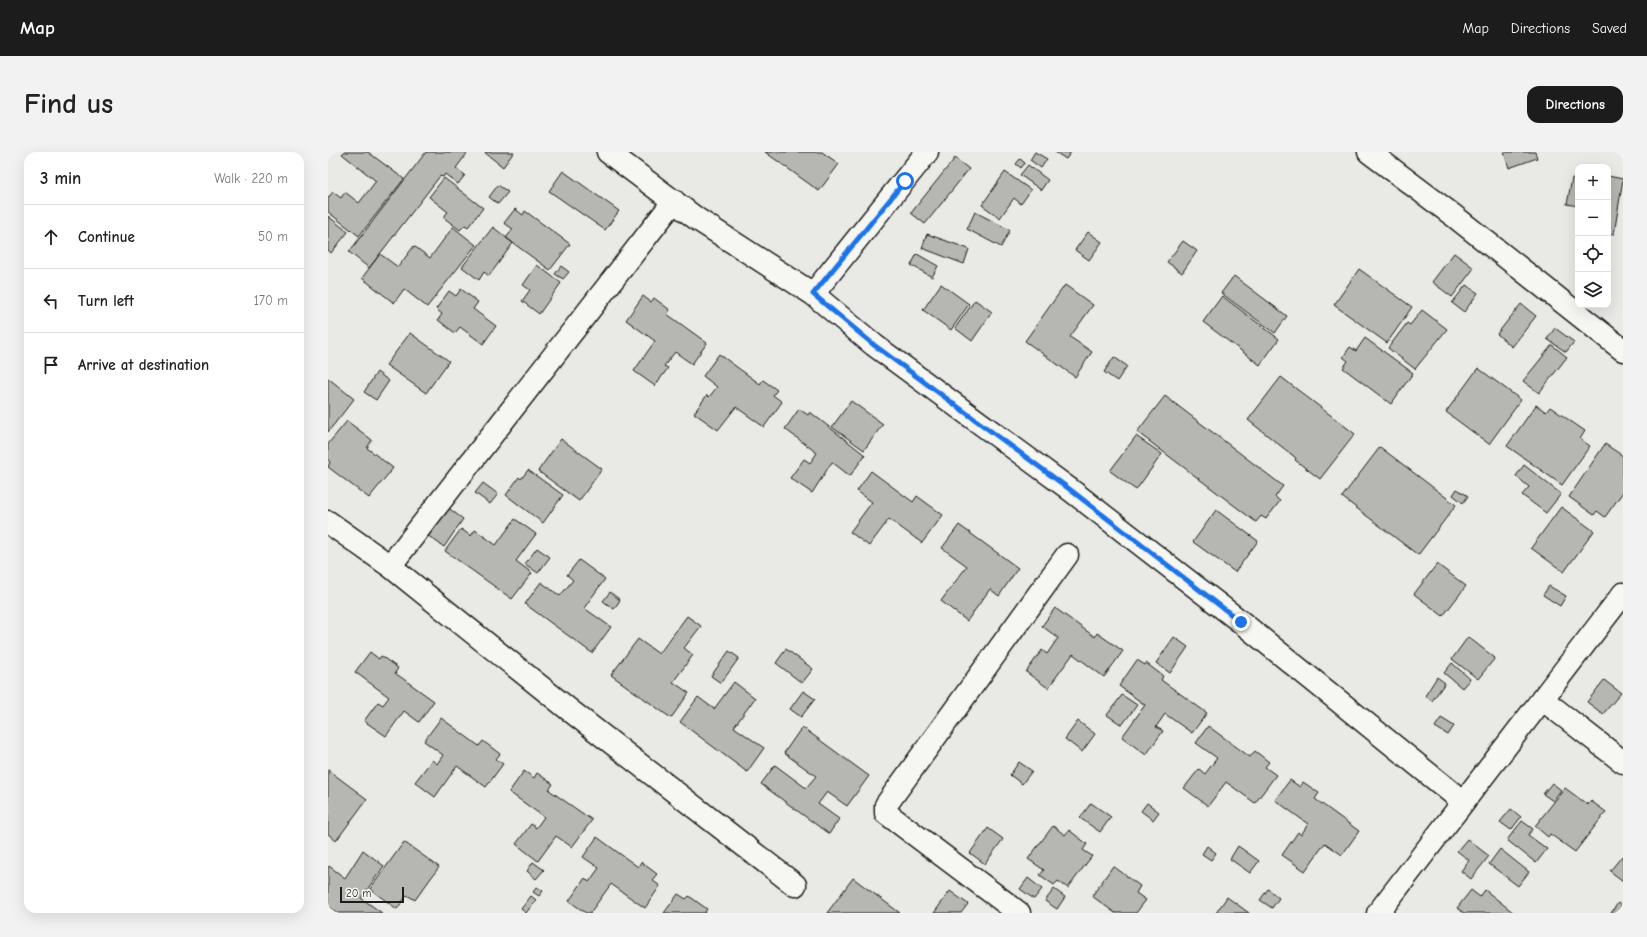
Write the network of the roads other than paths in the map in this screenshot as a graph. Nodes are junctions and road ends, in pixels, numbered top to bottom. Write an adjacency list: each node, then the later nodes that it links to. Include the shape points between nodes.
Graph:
1 (608, 152): 4 (street)
2 (927, 152): 5 (street)
3 (1369, 152): 6 (street)
4 (674, 201): 5 (street, via 697,219); 9 (street)
5 (813, 294): 13 (street, via 874,345 1068,488 1241,622)
6 (1623, 350)
7 (328, 522): 9 (street)
8 (1067, 555): 15 (street, via 886,805 886,812)
9 (390, 566): 14 (street, via 572,712)
10 (1623, 594): 11 (street)
11 (1542, 699): 12 (street); 13 (street)
12 (1623, 762)
13 (1462, 801): 16 (street)
14 (795, 885)
15 (1019, 913)
16 (1378, 913)

